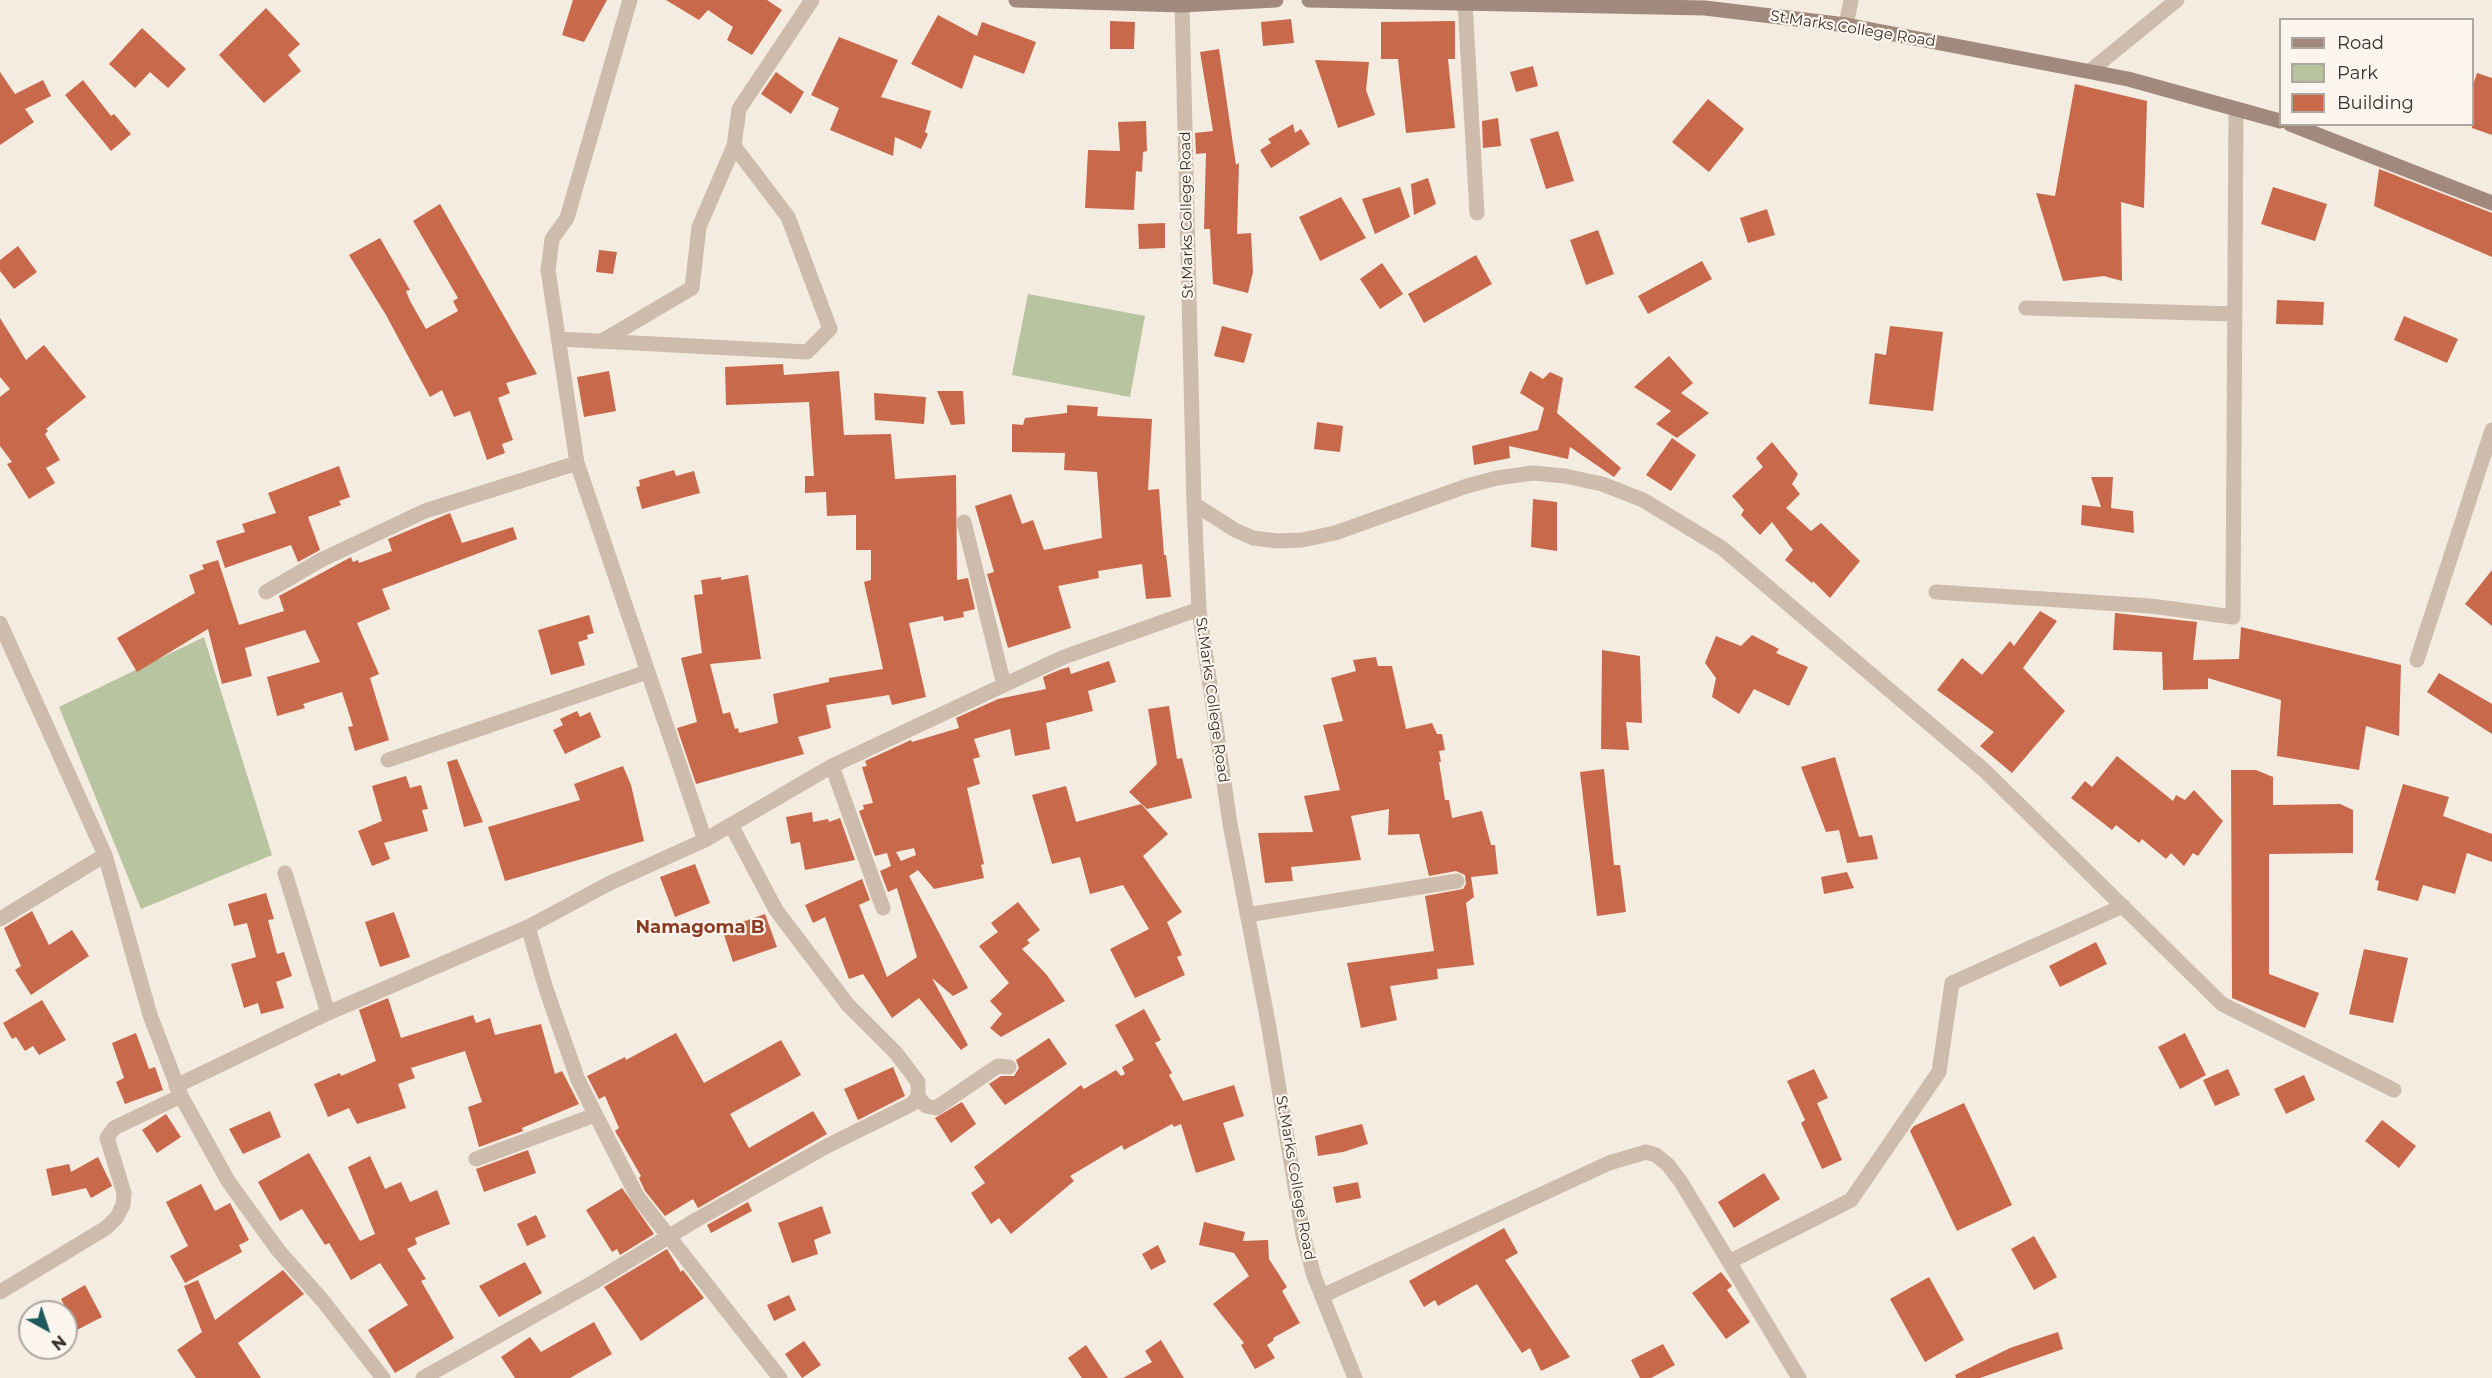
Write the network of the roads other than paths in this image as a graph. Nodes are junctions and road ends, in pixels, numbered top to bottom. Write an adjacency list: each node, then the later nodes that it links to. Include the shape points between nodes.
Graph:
1 (630, 0): 22 (street, via 567,218 552,239 548,270)
2 (812, 0): 17 (street, via 739,109)
3 (1016, 0): 8 (main road)
4 (1276, 0): 11 (main road)
5 (1309, 0): 10 (main road, St.Marks College Road)
6 (1851, 0): 12 (street)
7 (2177, 0): 13 (street)
8 (1141, 2): 11 (main road)
9 (1517, 2): 10 (main road, St.Marks College Road); 12 (main road, St.Marks College Road, via 1706,8)
10 (1465, 3): 19 (street)
11 (1182, 5): 26 (street, St.Marks College Road)
12 (1846, 25): 13 (main road, St.Marks College Road)
13 (2090, 71): 14 (main road, St.Marks College Road)
14 (2236, 109): 15 (main road, St.Marks College Road); 21 (street)
15 (2279, 121)
16 (2295, 126): 18 (main road)
17 (734, 146): 23 (street, via 699,227 692,288); 23 (street, via 788,217 830,329 807,352)
18 (2492, 203)
19 (1478, 213)
20 (2026, 308): 21 (street)
21 (2235, 314): 29 (street, via 2234,617 2151,606)
22 (559, 339): 23 (street); 25 (street)
23 (602, 341)
24 (2492, 430): 32 (street)
25 (577, 463): 28 (street, via 425,511 378,531); 33 (street)
26 (1194, 504): 30 (street, St.Marks College Road); 42 (street, via 1235,530 1253,538 1277,541 1335,533 1467,486 1533,473 1602,484 1643,500 1731,555 1985,771)
27 (964, 522): 34 (street)
28 (266, 592)
29 (1936, 592)
30 (1199, 609): 34 (street, via 1064,657); 44 (street, St.Marks College Road)
31 (0, 623): 39 (street)
32 (2417, 660)
33 (647, 672): 35 (street); 38 (street)
34 (1004, 685): 36 (street)
35 (388, 760)
36 (832, 766): 37 (street); 43 (street)
37 (731, 825): 38 (street); 51 (street, via 776,910 848,1005 896,1053 918,1082)
38 (705, 840): 46 (street, via 610,883)
39 (105, 855): 45 (street); 50 (street, via 150,1015)
40 (285, 873): 47 (street)
41 (1457, 881): 44 (street)
42 (2123, 906): 49 (street, via 2223,1004); 55 (street, via 1952,983 1939,1072 1851,1200)
43 (883, 908)
44 (1247, 915): 57 (street, St.Marks College Road, via 1303,1235)
45 (0, 919)
46 (528, 927): 47 (street); 52 (street, via 567,1049)
47 (328, 1013): 50 (street)
48 (1009, 1066): 51 (street, via 998,1066 936,1108)
49 (2394, 1090)
50 (179, 1091): 56 (street, via 114,1128 107,1138 124,1193 117,1217); 58 (street, via 228,1181 278,1250)
51 (918, 1097): 54 (street, via 912,1104 827,1146)
52 (595, 1116): 53 (street); 54 (street, via 637,1196)
53 (476, 1159)
54 (669, 1236): 59 (street); 60 (street)
55 (1729, 1262): 57 (street, via 1668,1165 1646,1152 1609,1162); 62 (street)
56 (0, 1292)
57 (1322, 1296): 61 (street, St.Marks College Road)
58 (383, 1378)
59 (423, 1378)
60 (780, 1378)
61 (1355, 1378)
62 (1799, 1378)

